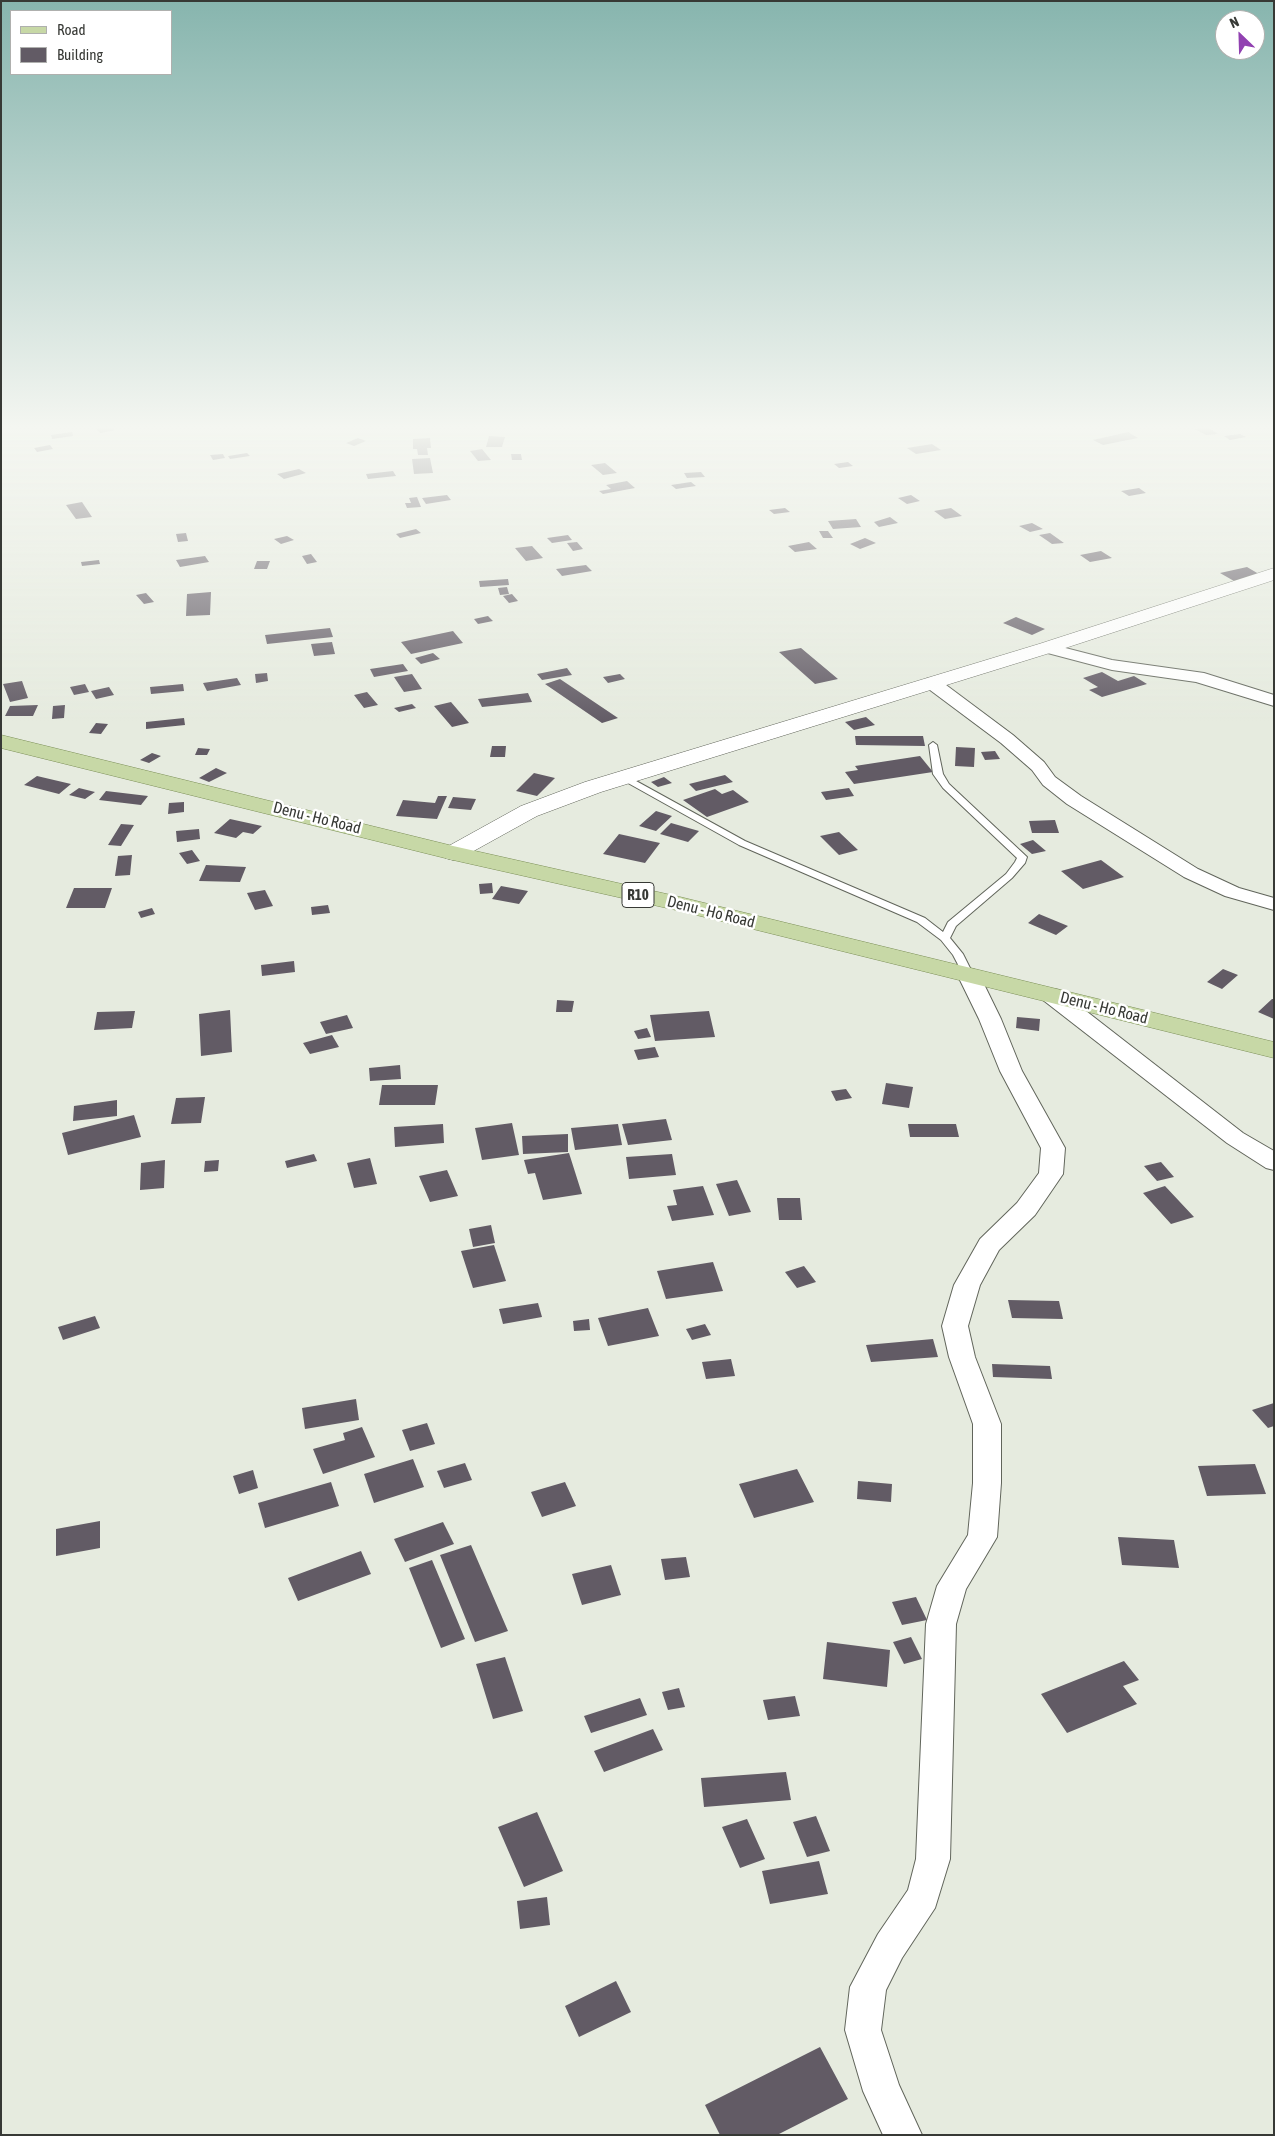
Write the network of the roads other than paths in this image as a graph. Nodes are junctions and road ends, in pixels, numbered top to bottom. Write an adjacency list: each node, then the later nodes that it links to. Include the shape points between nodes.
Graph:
1 (1274, 574): 2 (street)
2 (1046, 648): 3 (street); 4 (street, via 1112,665 1198,677)
3 (932, 683): 7 (street); 9 (street, via 1007,739 1038,766 1049,781 1081,805 1191,873 1232,892)
4 (1274, 701)
5 (1, 741): 8 (main road, Denu - Ho Road / R10)
6 (933, 745): 10 (lane, via 938,774 946,786 1022,857 1009,876 952,924)
7 (624, 778): 8 (street, via 529,811); 10 (lane, via 742,843 921,920)
8 (454, 853): 11 (main road, Denu - Ho Road / R10)
9 (1274, 904)
10 (946, 938): 11 (lane)
11 (968, 974): 12 (main road, Denu - Ho Road / R10); 15 (street, via 1011,1071 1053,1148 1051,1174 1026,1208 989,1245 967,1285 955,1326 962,1358 987,1424 987,1483 982,1537 952,1586 941,1624 933,1859 923,1897 890,1946 868,1987 863,2030 882,2091)
12 (1051, 995): 13 (main road, Denu - Ho Road / R10); 14 (street, via 1235,1138)
13 (1274, 1050)
14 (1274, 1162)
15 (903, 2135)

